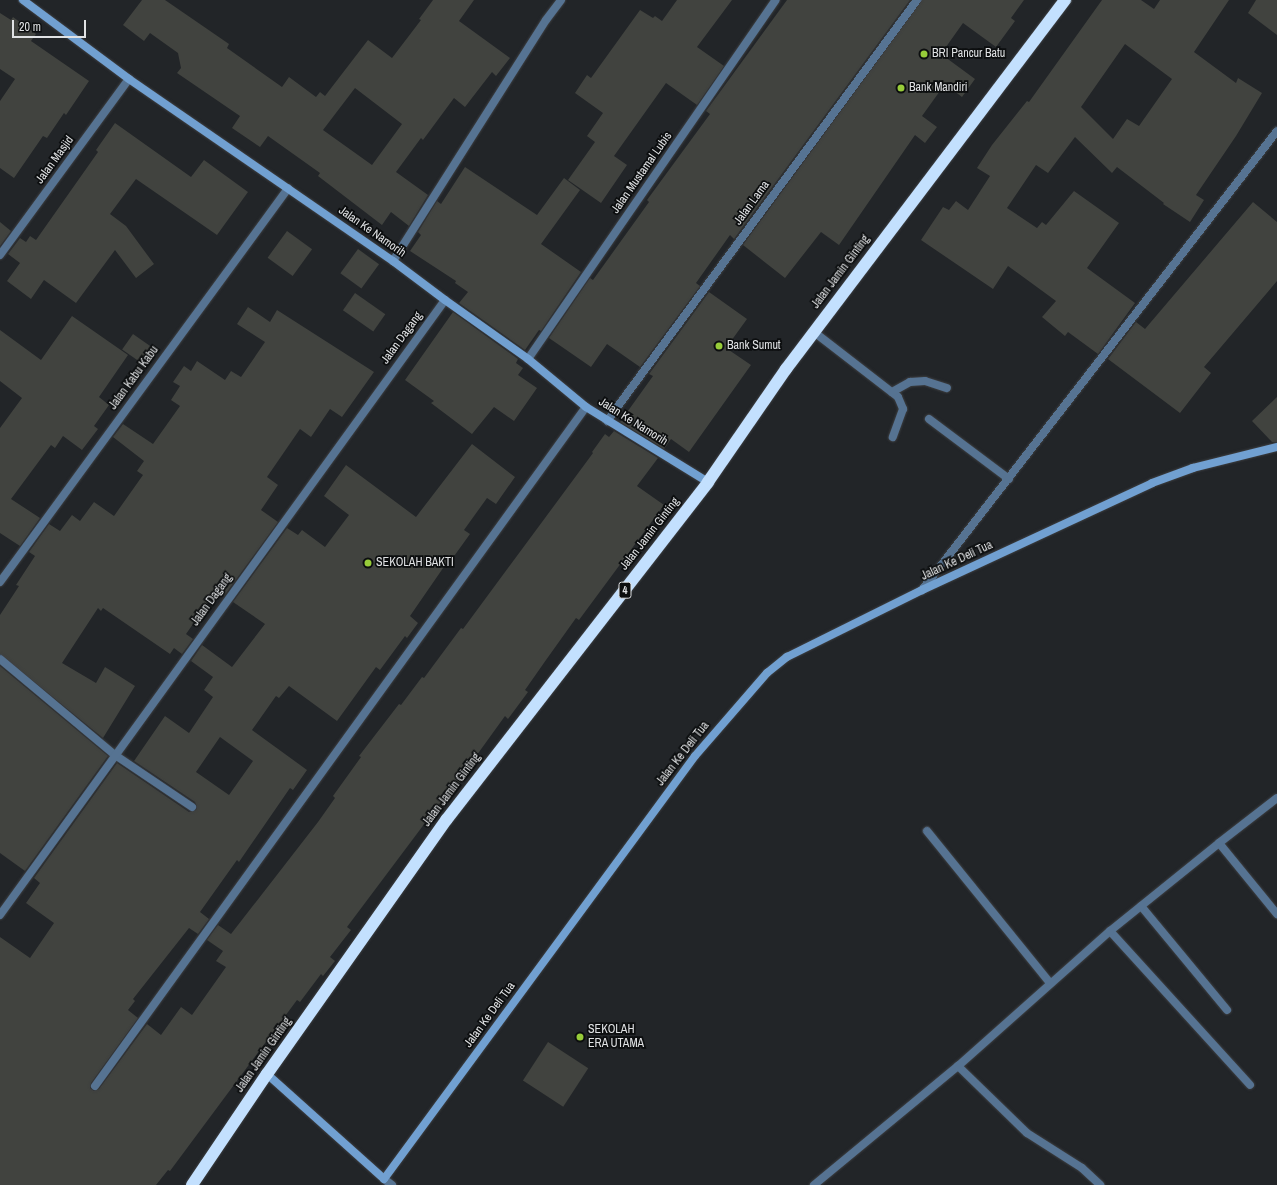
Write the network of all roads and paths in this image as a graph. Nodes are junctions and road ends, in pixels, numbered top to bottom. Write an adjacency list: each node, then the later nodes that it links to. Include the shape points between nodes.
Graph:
1 (23, 0): 6 (main road, Jalan Ke Namorih)
2 (561, 0): 10 (street)
3 (776, 0): 13 (street, Jalan Mustamal Lubis)
4 (917, 0): 18 (street, Jalan Lama)
5 (1065, 0): 12 (highway, Jalan Jamin Ginting / 4)
6 (129, 79): 8 (main road, Jalan Ke Namorih); 9 (street, Jalan Masjid)
7 (1277, 131): 21 (street)
8 (288, 188): 10 (main road, Jalan Ke Namorih); 23 (street, Jalan Kabu Kabu)
9 (0, 255)
10 (393, 261): 11 (main road, Jalan Ke Namorih)
11 (445, 300): 13 (main road, Jalan Ke Namorih); 26 (street, Jalan Dagang)
12 (814, 332): 15 (street); 22 (highway, Jalan Jamin Ginting / 4)
13 (528, 359): 16 (main road, Jalan Ke Namorih)
14 (946, 388): 15 (street, via 925,381 910,382)
15 (892, 392): 19 (street, via 898,397 903,409)
16 (586, 407): 18 (main road, Jalan Ke Namorih); 40 (street)
17 (929, 419): 21 (street)
18 (607, 421): 22 (main road, Jalan Ke Namorih)
19 (893, 437)
20 (1277, 447): 24 (main road, Jalan Ke Deli Tua, via 1193,468 1152,483)
21 (1009, 479): 24 (street)
22 (708, 482): 38 (highway, Jalan Jamin Ginting / 4, via 447,819)
23 (0, 582)
24 (922, 590): 41 (main road, Jalan Ke Deli Tua, via 787,657 767,673 695,756)
25 (0, 659): 26 (street)
26 (115, 755): 28 (street); 33 (street, Jalan Dagang)
27 (1277, 798): 30 (street)
28 (192, 807)
29 (927, 830): 35 (street)
30 (1219, 843): 31 (street); 32 (street)
31 (1141, 906): 34 (street); 36 (street)
32 (1277, 914)
33 (0, 915)
34 (1110, 931): 35 (street); 39 (street)
35 (1050, 983): 37 (street)
36 (1227, 1010)
37 (958, 1066): 44 (street); 45 (street, via 1027,1133 1082,1168)
38 (267, 1074): 41 (main road); 42 (highway, Jalan Jamin Ginting / 4)
39 (1250, 1085)
40 (95, 1086)
41 (384, 1179): 43 (street)
42 (192, 1185)
43 (392, 1185)
44 (814, 1185)
45 (1100, 1185)

